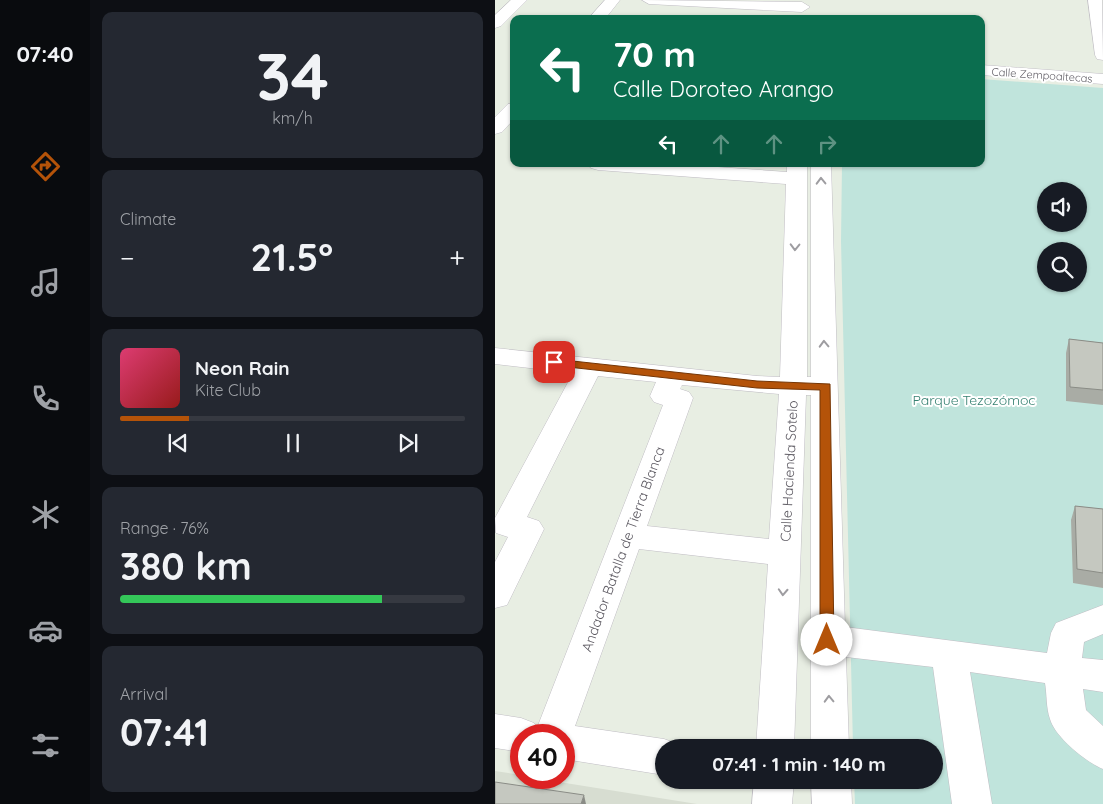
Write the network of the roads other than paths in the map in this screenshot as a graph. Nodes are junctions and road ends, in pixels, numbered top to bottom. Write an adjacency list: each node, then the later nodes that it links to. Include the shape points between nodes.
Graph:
1 (520, 0): 9 (street)
2 (613, 0): 7 (street)
3 (649, 0): 5 (street)
4 (1095, 0): 10 (street)
5 (707, 3): 6 (street); 8 (street)
6 (803, 10)
7 (600, 15)
8 (700, 15)
9 (495, 23)
10 (1103, 55)
11 (985, 70): 12 (street, Calle Zempoaltecas)
12 (1103, 79)
13 (510, 112): 14 (street)
14 (495, 128)
15 (672, 167): 17 (street)
16 (821, 167): 22 (street, one-way to 16)
17 (796, 172): 21 (street, Calle Hacienda Sotelo, one-way to 21)
18 (496, 359): 19 (street)
19 (590, 366): 20 (street); 25 (street, via 507,525 528,529)
20 (673, 375): 21 (street); 23 (street, Andador Batalla de Tierra Blanca, via 664,396 679,398)
21 (793, 386): 22 (street); 24 (street, Calle Hacienda Sotelo)
22 (826, 387): 27 (street)
23 (627, 536): 24 (street); 31 (street, Andador Batalla de Tierra Blanca)
24 (785, 553): 34 (street, Calle Hacienda Sotelo, one-way to 34)
25 (495, 595)
26 (1103, 618): 29 (street, via 1068,633)
27 (827, 640): 28 (street); 35 (street, one-way to 27)
28 (949, 654): 29 (street); 43 (street)
29 (1062, 670): 30 (street); 37 (street, via 1068,718)
30 (1103, 676)
31 (557, 724)
32 (495, 731): 33 (street)
33 (510, 733)
34 (775, 739)
35 (830, 739)
36 (575, 744): 38 (street)
37 (1103, 751)
38 (655, 756)
39 (773, 789): 41 (street)
40 (831, 789): 42 (street)
41 (772, 804)
42 (832, 804)
43 (972, 804)

